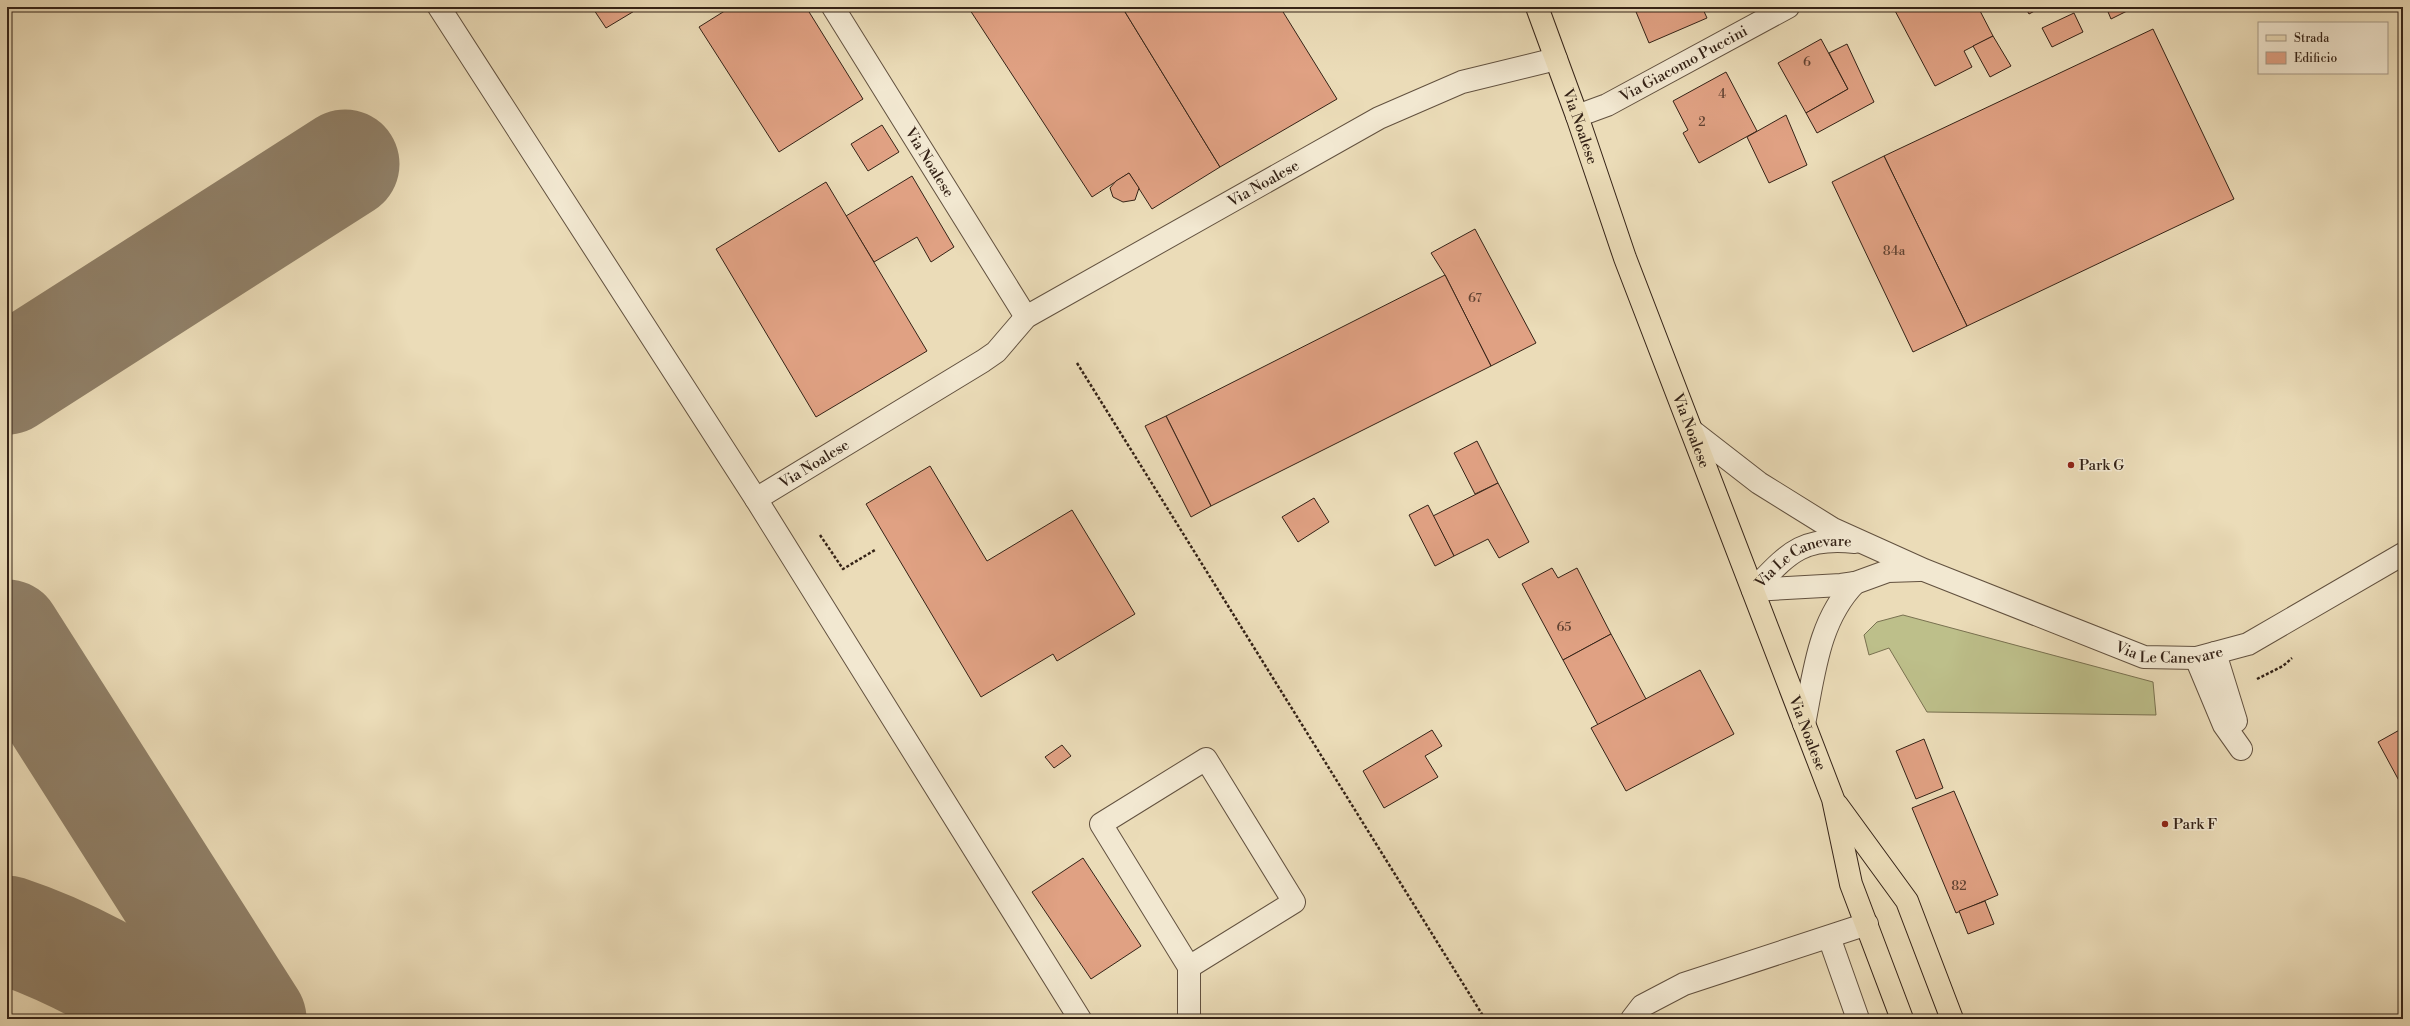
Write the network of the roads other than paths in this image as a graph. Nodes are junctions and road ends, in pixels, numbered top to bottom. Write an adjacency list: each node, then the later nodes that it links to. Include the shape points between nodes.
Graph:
1 (439, 7): 9 (street)
2 (833, 7): 7 (street, Via Noalese)
3 (1537, 7): 5 (main road, Via Noalese)
4 (1788, 7): 6 (street, Via Giacomo Puccini, via 1607,105)
5 (1556, 59): 6 (main road, Via Noalese); 7 (street, Via Noalese, via 1462,82 1379,118)
6 (1577, 116): 8 (main road, Via Noalese, via 1625,258)
7 (1026, 317): 9 (street, Via Noalese, via 996,352 983,361)
8 (1692, 431): 10 (street, Via Le Canevare, via 1759,483 1808,515); 14 (main road, Via Noalese)
9 (756, 498): 20 (street)
10 (1862, 542): 12 (street, Via Le Canevare); 14 (street, Via Le Canevare, via 1836,541 1803,546 1782,559)
11 (2403, 554): 12 (street, Via Le Canevare, via 2248,644 2205,655 2144,656)
12 (1924, 570): 13 (street, Via Le Canevare, via 1888,571)
13 (1854, 583): 14 (street, Via Le Canevare); 15 (street, via 1833,611 1822,638)
14 (1753, 590): 15 (main road, Via Noalese)
15 (1804, 724): 16 (main road, Via Noalese)
16 (1833, 799): 17 (main road, Via Noalese, via 1851,884); 25 (main road, Via Noalese, via 1907,901)
17 (1867, 924): 18 (street); 24 (main road, Via Noalese)
18 (1828, 937): 22 (street, via 1684,984 1642,1006); 23 (street)
19 (1189, 967): 19 (street, via 1101,824 1206,759 1294,902); 21 (street)
20 (1080, 1019)
21 (1189, 1019)
22 (1632, 1019)
23 (1858, 1019)
24 (1902, 1019)
25 (1952, 1019)

